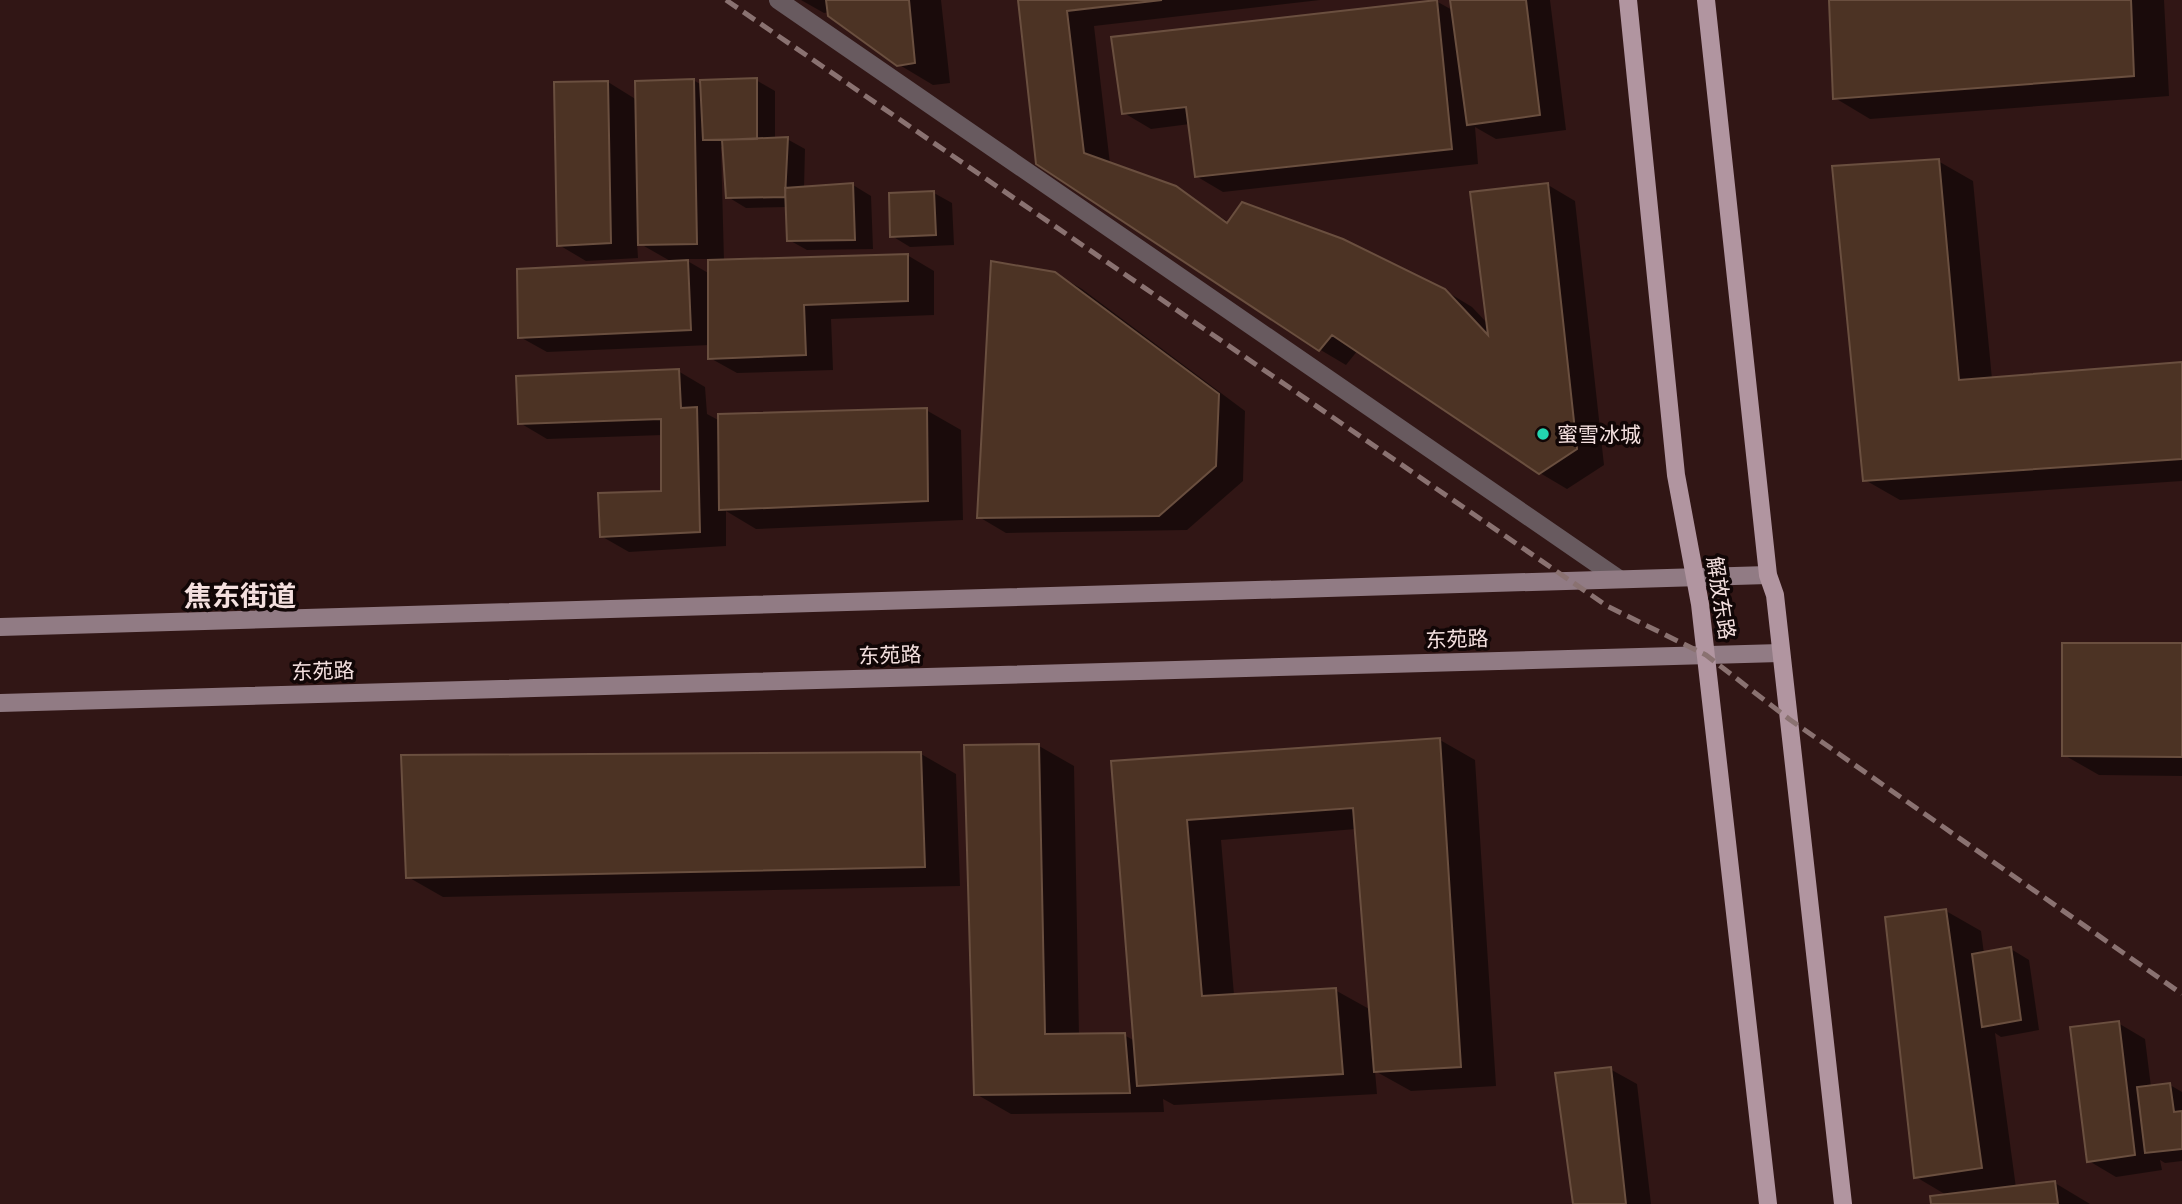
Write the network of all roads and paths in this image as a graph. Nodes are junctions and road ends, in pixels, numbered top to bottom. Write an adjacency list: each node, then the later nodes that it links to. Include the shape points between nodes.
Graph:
1 (778, 0): 6 (street)
2 (1628, 0): 5 (main road, 解放东路, via 1676,475)
3 (1706, 0): 4 (main road)
4 (1768, 575): 5 (main road); 8 (main road, via 1775,595)
5 (1695, 577): 6 (main road); 9 (main road, 解放东路)
6 (1619, 579): 7 (main road)
7 (0, 627)
8 (1781, 653): 9 (main road, 东苑路); 12 (main road)
9 (1706, 655): 10 (main road, 东苑路); 11 (main road, 解放东路)
10 (0, 703)
11 (1768, 1204)
12 (1843, 1204)

